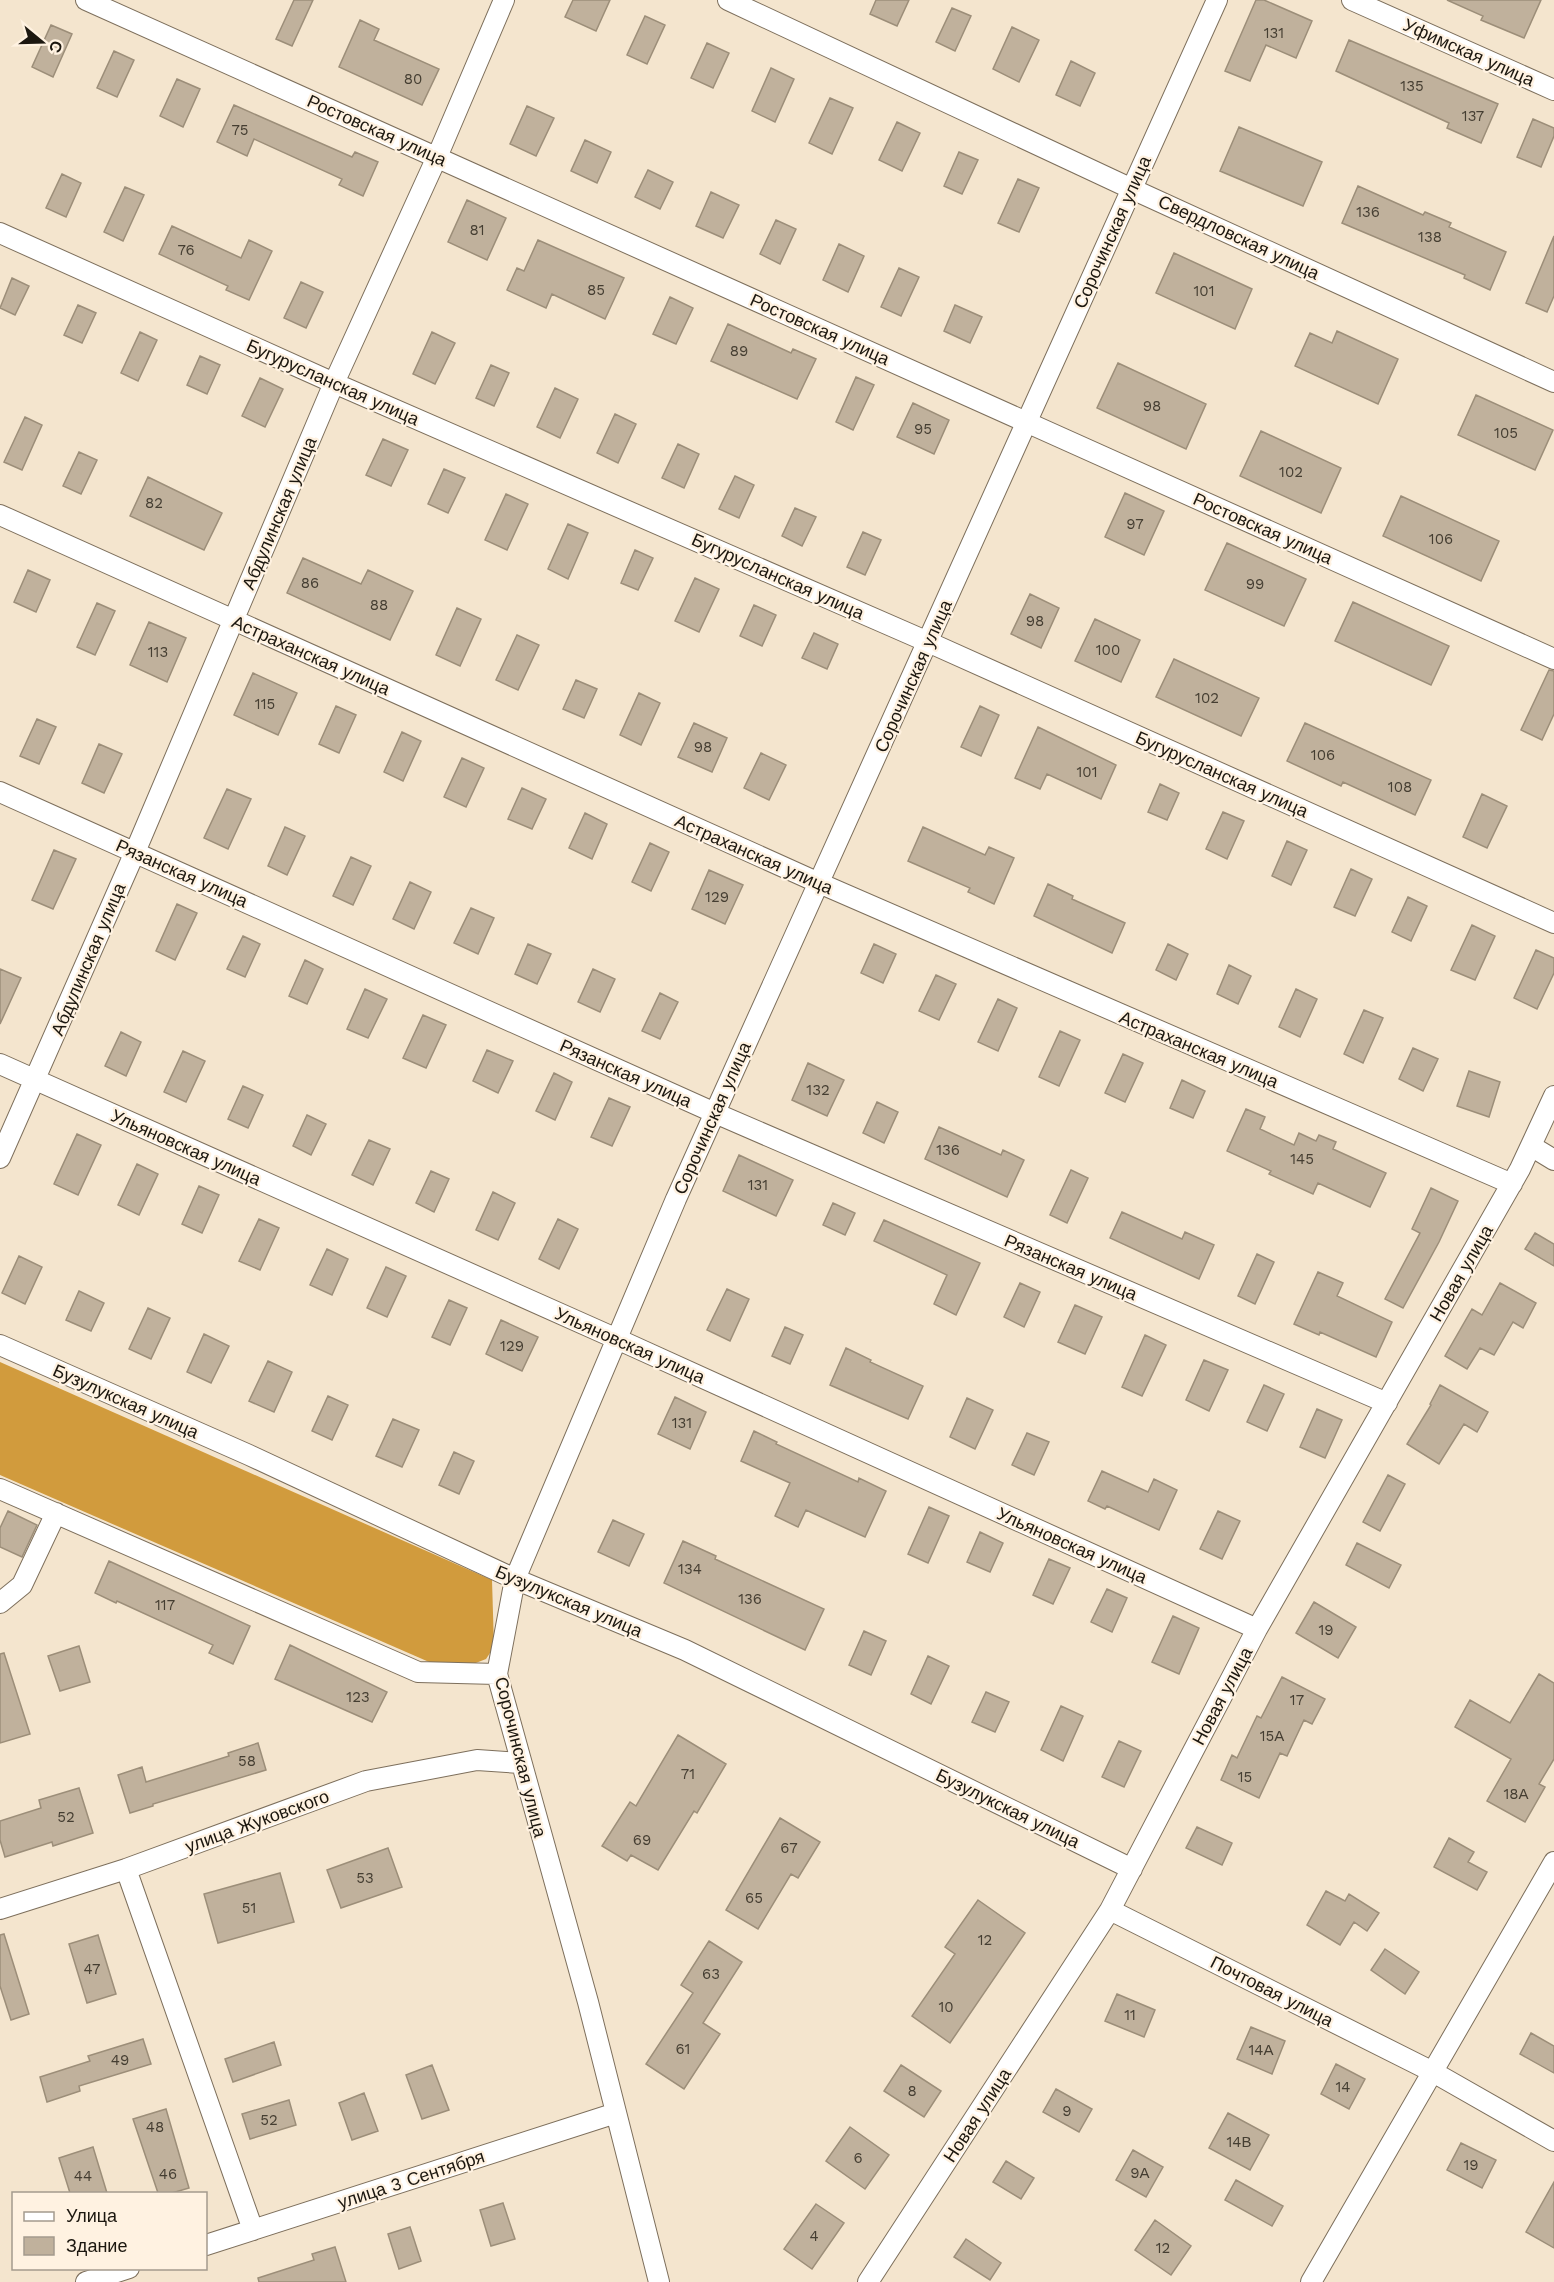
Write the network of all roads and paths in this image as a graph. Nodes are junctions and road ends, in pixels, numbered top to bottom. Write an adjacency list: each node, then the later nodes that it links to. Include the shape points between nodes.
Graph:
1 (86, 0): 7 (street, Ростовская улица)
2 (504, 0): 7 (street, Абдулинская улица)
3 (728, 0): 8 (street, Свердловская улица)
4 (1216, 0): 8 (street, Сорочинская улица)
5 (1352, 0): 6 (street, Уфимская улица)
6 (1554, 90)
7 (436, 157): 11 (street, Абдулинская улица); 12 (street, Ростовская улица)
8 (1132, 189): 10 (street, Свердловская улица); 12 (street, Сорочинская улица)
9 (0, 233): 11 (street, Бугурусланская улица)
10 (1554, 382)
11 (334, 383): 14 (street, Абдулинская улица); 15 (street, Бугурусланская улица)
12 (1027, 422): 15 (street, Сорочинская улица); 16 (street, Ростовская улица)
13 (0, 515): 14 (street, Астраханская улица)
14 (234, 620): 18 (street, Абдулинская улица); 19 (street, Астраханская улица)
15 (928, 642): 19 (street, Сорочинская улица); 20 (street, Бугурусланская улица)
16 (1554, 659)
17 (0, 792): 18 (street, Рязанская улица)
18 (135, 852): 22 (street, Абдулинская улица); 24 (street, Рязанская улица)
19 (819, 884): 24 (street, Сорочинская улица); 28 (street, Астраханская улица)
20 (1554, 923)
21 (0, 1064): 22 (street, Ульяновская улица)
22 (36, 1080): 26 (street, Абдулинская улица); 29 (street, Ульяновская улица)
23 (1554, 1096): 25 (street, Новая улица)
24 (715, 1113): 29 (street, Сорочинская улица); 31 (street, Рязанская улица)
25 (1531, 1146): 27 (street); 28 (street, Новая улица)
26 (0, 1158)
27 (1554, 1160)
28 (1512, 1184): 31 (street, Новая улица)
29 (617, 1339): 34 (street, Сорочинская улица); 36 (street, Ульяновская улица)
30 (0, 1345): 34 (street, Бузулукская улица)
31 (1387, 1403): 36 (street, Новая улица)
32 (0, 1489): 33 (street)
33 (56, 1513): 35 (street, via 22,1585); 37 (street, via 418,1672)
34 (515, 1579): 37 (street, Сорочинская улица); 41 (street, Бузулукская улица, via 685,1650)
35 (0, 1603)
36 (1257, 1629): 41 (street, Новая улица)
37 (497, 1674): 38 (street, Сорочинская улица)
38 (520, 1763): 40 (street, улица Жуковского, via 477,1760 366,1781); 45 (street, Сорочинская улица)
39 (1554, 1862): 44 (street)
40 (126, 1869): 42 (street, улица Жуковского); 47 (street)
41 (1132, 1869): 43 (street, Новая улица)
42 (0, 1909)
43 (1110, 1910): 44 (street, Почтовая улица); 52 (street, Новая улица)
44 (1433, 2072): 46 (street, Почтовая улица); 53 (street)
45 (616, 2113): 47 (street, улица 3 Сентября); 51 (street, Сорочинская улица)
46 (1554, 2141)
47 (253, 2230): 48 (street, улица 3 Сентября)
48 (207, 2245)
49 (123, 2270): 50 (street)
50 (86, 2282)
51 (659, 2282)
52 (868, 2282)
53 (1311, 2282)

